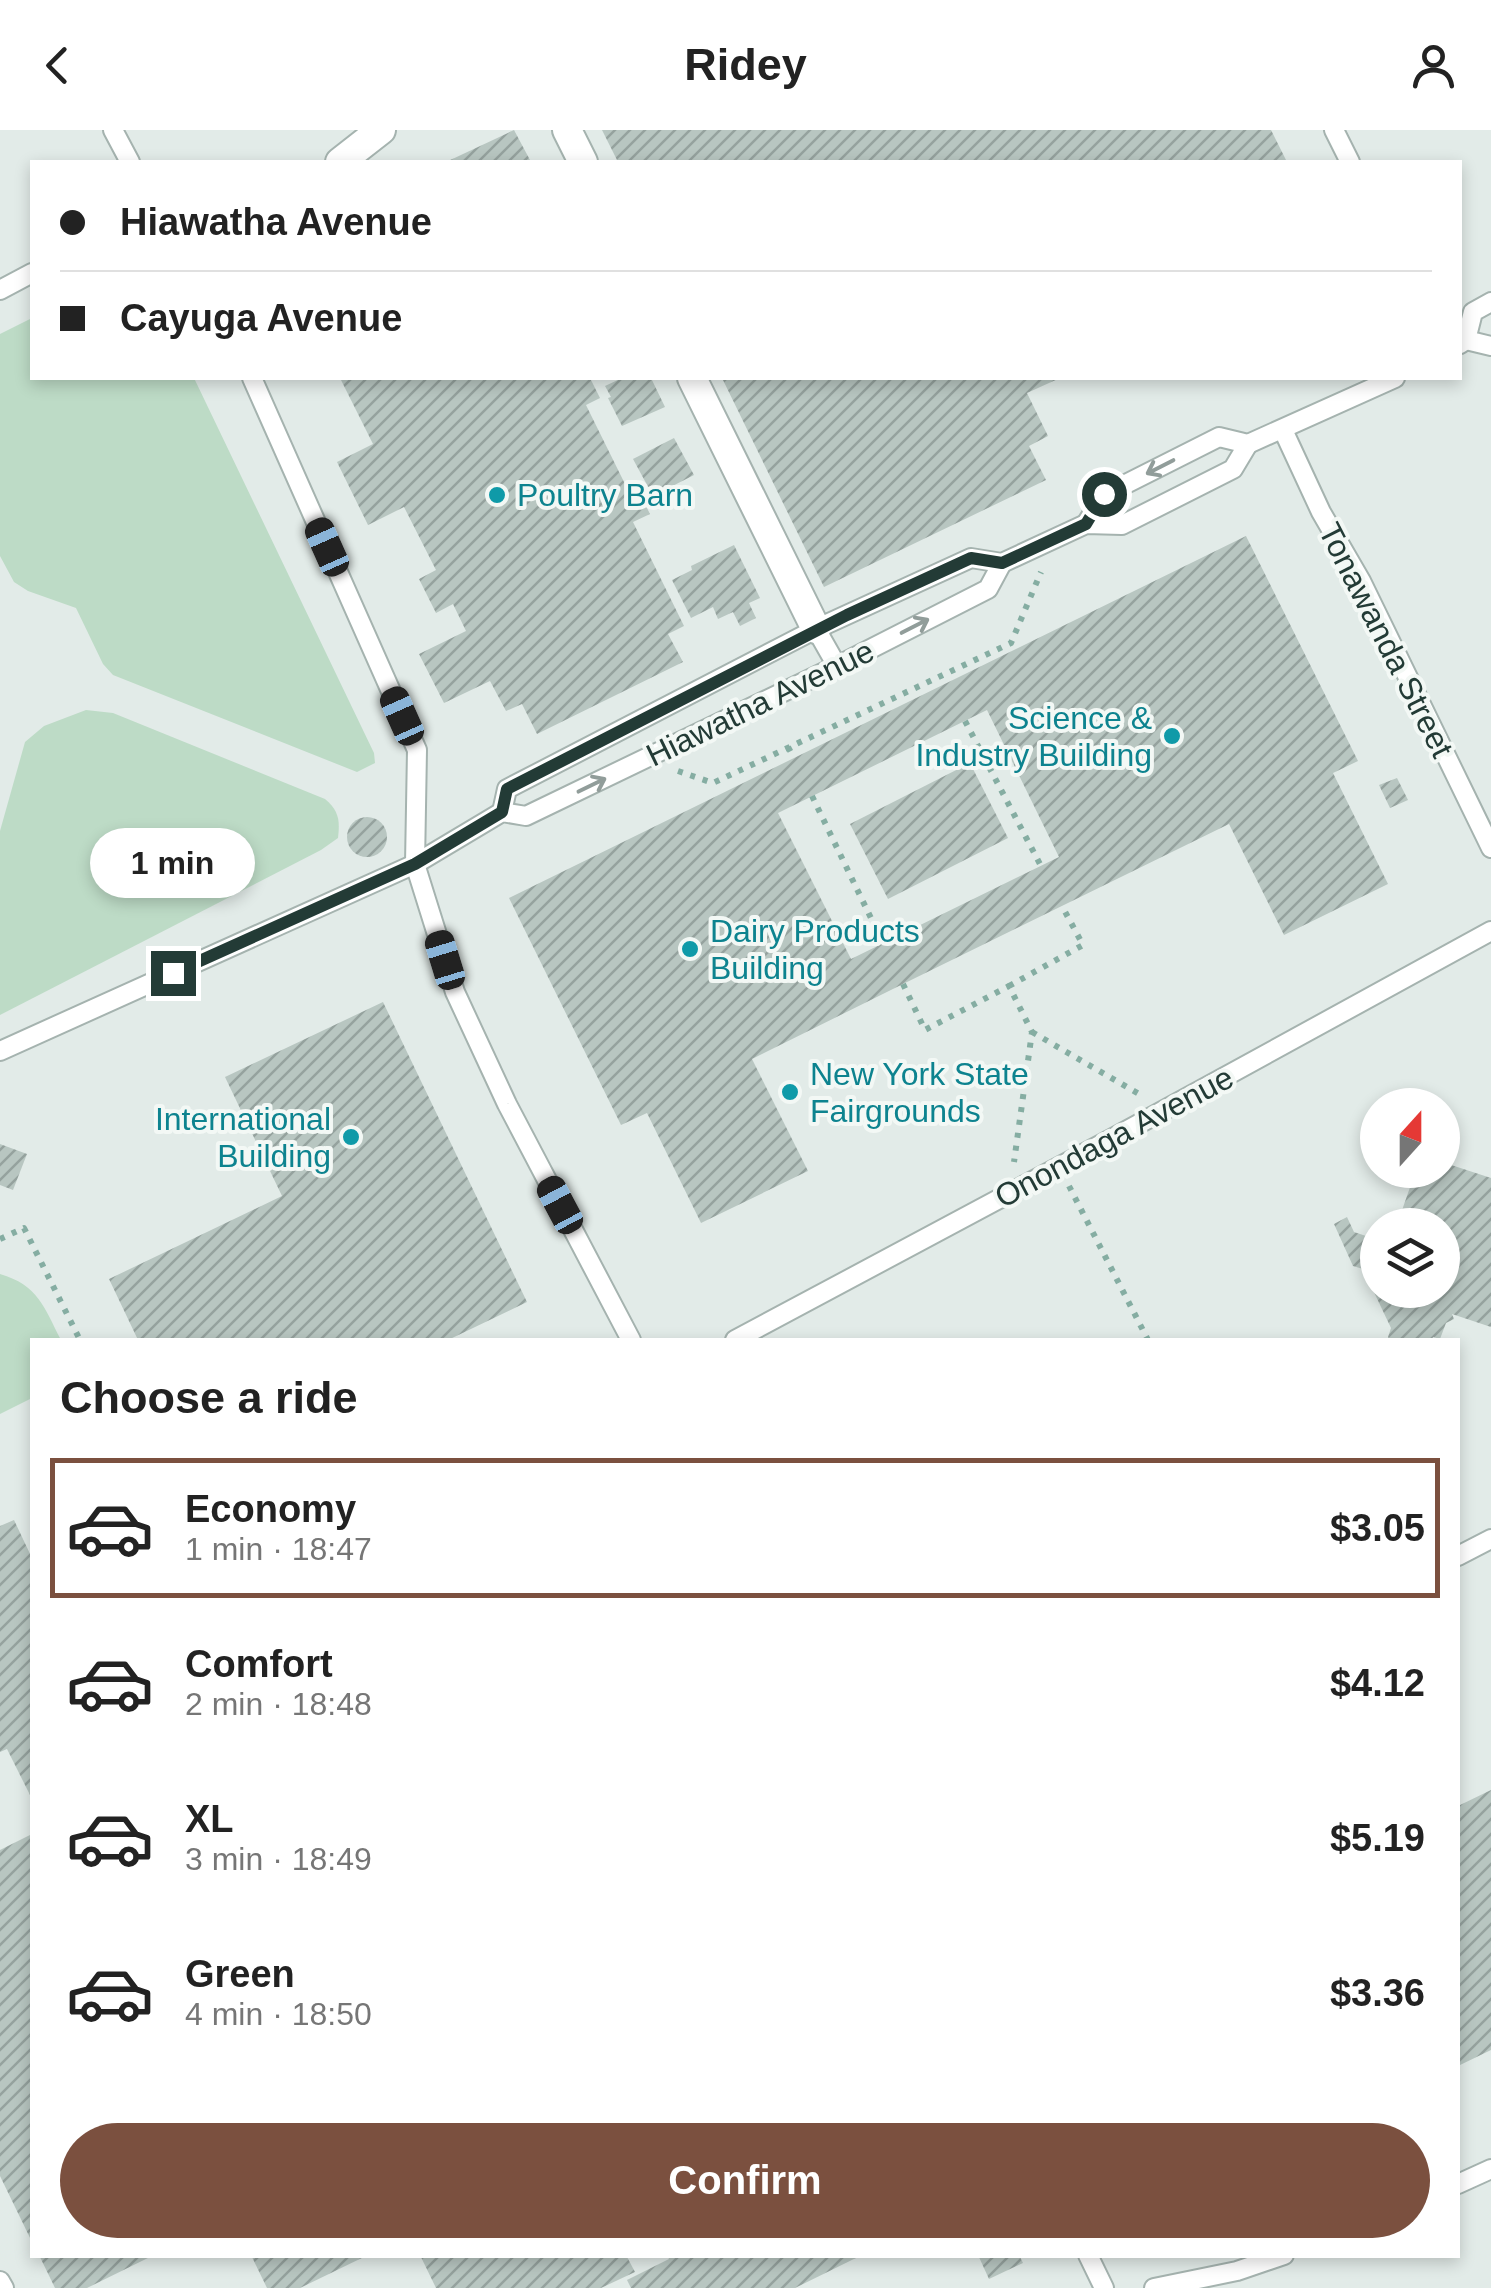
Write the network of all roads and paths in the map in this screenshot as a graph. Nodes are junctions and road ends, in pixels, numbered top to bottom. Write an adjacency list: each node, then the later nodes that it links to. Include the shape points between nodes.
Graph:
1 (113, 130): 5 (lane)
2 (380, 130): 6 (street)
3 (567, 130): 7 (street)
4 (1334, 130): 8 (lane)
5 (129, 160)
6 (342, 160)
7 (583, 160)
8 (1349, 160)
9 (30, 274): 10 (lane)
10 (0, 290)
11 (1491, 302): 12 (lane, via 1473,312)
12 (1463, 342): 13 (lane)
13 (1491, 346)
14 (253, 380): 32 (lane, via 417,750)
15 (693, 380): 22 (street)
16 (1391, 380): 17 (lane, Hiawatha Avenue)
17 (1283, 430): 18 (lane, Hiawatha Avenue); 31 (lane, Tonawanda Street)
18 (1248, 444): 19 (lane, Hiawatha Avenue, via 1234,469 1122,525); 19 (lane, Hiawatha Avenue, one-way to 19, via 1219,437 1104,494)
19 (1086, 524): 20 (lane, Hiawatha Avenue)
20 (1056, 538): 21 (lane, Hiawatha Avenue); 26 (path, via 1011,643)
21 (1002, 563): 22 (lane, Hiawatha Avenue, via 971,558); 23 (lane, Hiawatha Avenue, one-way to 21, via 988,589)
22 (816, 629): 23 (lane); 25 (lane, Hiawatha Avenue)
23 (837, 666): 27 (lane, Hiawatha Avenue)
24 (965, 720): 33 (path)
25 (639, 721): 27 (lane); 30 (lane, Hiawatha Avenue, via 507,789)
26 (788, 747): 27 (path, via 713,782); 28 (path)
27 (650, 757): 30 (lane, Hiawatha Avenue, one-way to 27, via 526,816)
28 (794, 758)
29 (812, 796): 36 (path)
30 (502, 812): 32 (lane, Hiawatha Avenue)
31 (1491, 848)
32 (415, 864): 40 (lane, Hiawatha Avenue); 46 (lane, via 455,992)
33 (1041, 866)
34 (1062, 906): 38 (path, via 1083,946)
35 (1491, 931): 41 (lane, Onondaga Avenue)
36 (883, 944)
37 (903, 984): 38 (path, via 926,1030)
38 (1009, 986): 39 (path)
39 (1032, 1032): 41 (path); 43 (path)
40 (0, 1050)
41 (1165, 1110): 42 (lane, Onondaga Avenue)
42 (1060, 1167): 43 (lane, Onondaga Avenue); 48 (path)
43 (1010, 1193): 47 (lane, Onondaga Avenue)
44 (0, 1239): 45 (path, via 24,1228)
45 (79, 1338)
46 (629, 1338)
47 (740, 1338)
48 (1147, 1338)
49 (1491, 1539): 50 (lane)
50 (1460, 1555)
51 (1491, 2169): 52 (lane)
52 (1460, 2183)
53 (1089, 2258): 57 (lane)
54 (1275, 2258): 58 (lane)
55 (0, 2281): 56 (lane)
56 (4, 2288)
57 (1104, 2288)
58 (1154, 2288)

